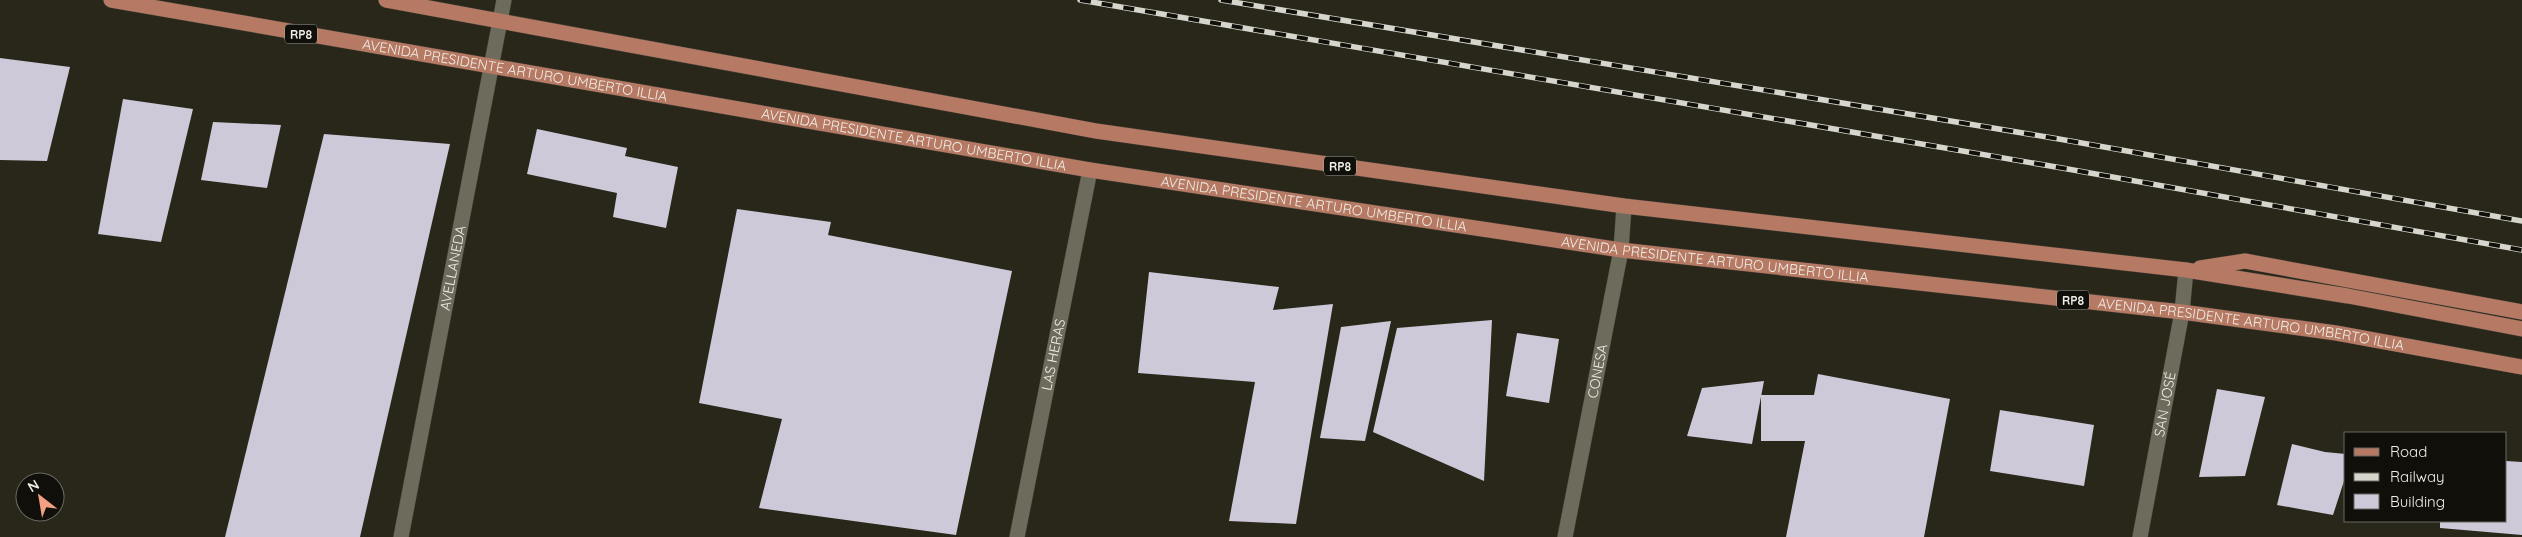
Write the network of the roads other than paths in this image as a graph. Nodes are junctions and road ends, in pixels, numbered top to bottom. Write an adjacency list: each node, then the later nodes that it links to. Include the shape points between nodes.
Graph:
1 (111, 0): 5 (main road, AVENIDA PRESIDENTE ARTURO UMBERTO ILLIA / RP8)
2 (386, 0): 4 (main road, RP8)
3 (504, 0): 4 (street, AVELLANEDA)
4 (500, 21): 5 (street, AVELLANEDA); 7 (main road, RP8, via 1096,131)
5 (491, 68): 6 (main road, AVENIDA PRESIDENTE ARTURO UMBERTO ILLIA / RP8); 14 (street, AVELLANEDA)
6 (1090, 170): 8 (main road, AVENIDA PRESIDENTE ARTURO UMBERTO ILLIA / RP8); 15 (street, LAS HERAS)
7 (1624, 206): 8 (street, CONESA); 9 (main road, RP8)
8 (1621, 250): 10 (main road, AVENIDA PRESIDENTE ARTURO UMBERTO ILLIA / RP8); 16 (street, CONESA)
9 (2186, 270): 10 (street, SAN JOSÉ); 11 (main road, via 2245,261); 12 (main road, RP8)
10 (2182, 312): 13 (main road, AVENIDA PRESIDENTE ARTURO UMBERTO ILLIA / RP8, via 2336,333); 17 (street, SAN JOSÉ)
11 (2522, 312)
12 (2522, 328)
13 (2522, 367)
14 (401, 537)
15 (1016, 537)
16 (1565, 537)
17 (2140, 537)

